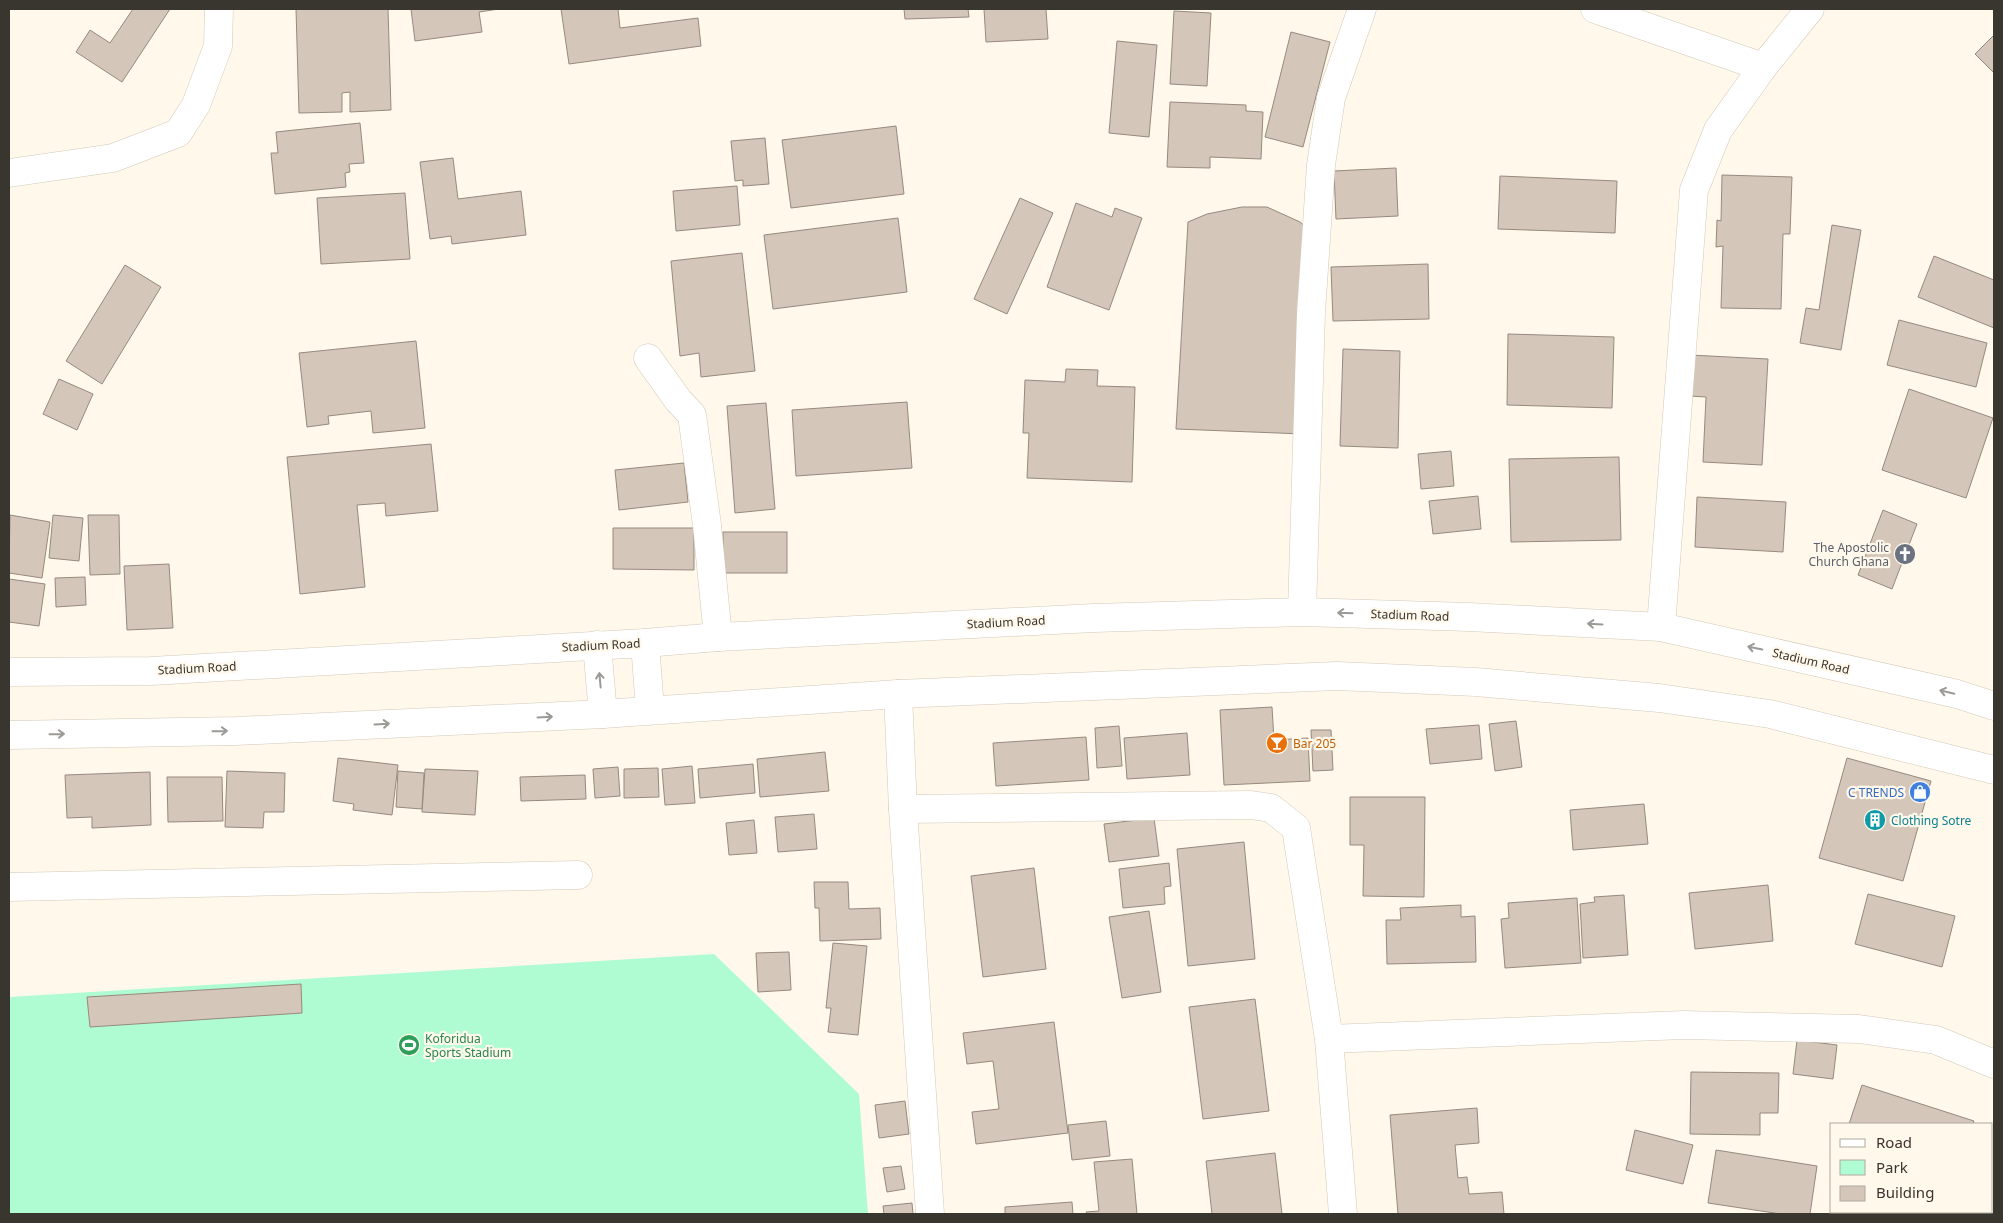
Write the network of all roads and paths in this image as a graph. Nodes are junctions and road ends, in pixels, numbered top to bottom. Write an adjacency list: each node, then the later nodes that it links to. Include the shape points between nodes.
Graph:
1 (219, 9): 6 (street, via 218,46 196,105 178,133 113,158)
2 (1362, 9): 8 (street, via 1331,98 1320,165)
3 (1595, 9): 5 (street)
4 (1810, 9): 5 (street)
5 (1762, 67): 9 (street, via 1718,130 1694,190)
6 (9, 173)
7 (648, 358): 10 (street, via 692,415 708,525)
8 (1302, 612): 9 (street, Stadium Road, one-way to 8); 10 (street, Stadium Road, via 1094,618)
9 (1662, 627): 15 (street, Stadium Road, one-way to 9, via 1958,694)
10 (718, 637): 11 (street, Stadium Road)
11 (645, 643): 12 (street, Stadium Road); 16 (street)
12 (597, 645): 13 (street, Stadium Road, via 151,670); 17 (street, one-way to 12)
13 (9, 672)
14 (898, 694): 16 (street); 19 (street, via 1337,676 1476,682 1659,698 1770,714); 20 (street)
15 (1994, 706)
16 (650, 710): 17 (street)
17 (603, 714): 18 (street, one-way to 17, via 236,731)
18 (9, 735)
19 (1994, 770)
20 (903, 809): 23 (street, via 1251,805 1271,808 1296,828); 25 (street)
21 (578, 875): 22 (street)
22 (9, 887)
23 (1329, 1039): 24 (street, via 1684,1025 1859,1028 1936,1040); 26 (street)
24 (1994, 1064)
25 (930, 1214)
26 (1343, 1214)

